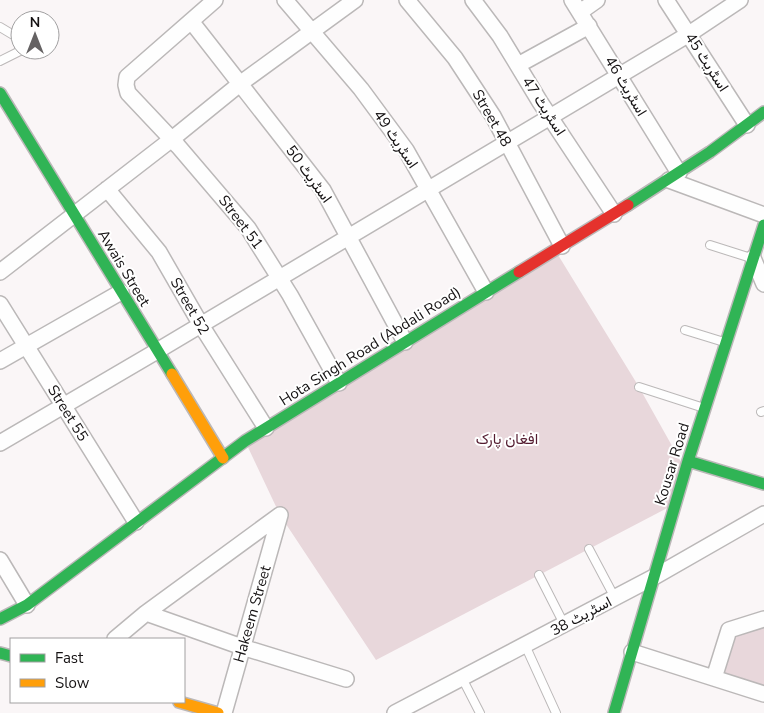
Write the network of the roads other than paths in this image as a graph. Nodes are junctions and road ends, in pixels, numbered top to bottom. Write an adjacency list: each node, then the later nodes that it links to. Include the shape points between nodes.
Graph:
1 (216, 0): 10 (street)
2 (285, 0): 12 (street, اسٹریٹ 49)
3 (355, 0): 12 (street)
4 (407, 0): 22 (street, Street 48, via 455,58 493,116)
5 (473, 0): 14 (street, اسٹریٹ 47)
6 (597, 0): 9 (street)
7 (666, 0): 13 (street, اسٹریٹ 45)
8 (740, 0): 13 (street)
9 (576, 6): 11 (street, اسٹریٹ 46)
10 (191, 21): 16 (street, اسٹریٹ 50); 21 (street, Street 51, via 128,77 126,85 128,93)
11 (589, 26): 14 (street); 15 (street, اسٹریٹ 46)
12 (312, 31): 16 (street); 25 (street, اسٹریٹ 49, via 406,150)
13 (689, 34): 15 (street); 20 (street, اسٹریٹ 45)
14 (518, 66): 19 (street, اسٹریٹ 47)
15 (619, 75): 19 (street); 23 (street, اسٹریٹ 46)
16 (240, 83): 21 (street); 30 (street, اسٹریٹ 50, via 323,190)
17 (0, 93): 26 (street, Awais Street)
18 (764, 112): 20 (street, Hota Singh Road (Abdali Road))
19 (550, 117): 22 (street); 27 (street, اسٹریٹ 47)
20 (747, 124): 23 (street, Hota Singh Road (Abdali Road))
21 (172, 139): 24 (street); 35 (street, Street 51, via 248,228)
22 (506, 143): 25 (street); 32 (street, Street 48)
23 (674, 176): 27 (street, Hota Singh Road (Abdali Road)); 28 (street)
24 (106, 189): 26 (street); 40 (street, Street 52, via 159,252)
25 (428, 190): 30 (street); 38 (street, اسٹریٹ 49)
26 (73, 214): 34 (street); 37 (street, Awais Street)
27 (614, 214): 32 (street, Hota Singh Road (Abdali Road))
28 (764, 214)
29 (764, 225): 33 (street, Kousar Road)
30 (350, 236): 35 (street); 42 (street, اسٹریٹ 50)
31 (710, 245): 33 (lane)
32 (562, 246): 38 (street, Hota Singh Road (Abdali Road))
33 (753, 258): 36 (street); 43 (street, Kousar Road)
34 (0, 272)
35 (280, 278): 40 (street); 47 (street, Street 51)
36 (764, 284)
37 (121, 292): 44 (street); 45 (street, Awais Street)
38 (486, 292): 42 (street, Hota Singh Road (Abdali Road))
39 (0, 304): 44 (street, Street 55)
40 (201, 325): 45 (street); 51 (street, Street 52)
41 (685, 330): 43 (lane)
42 (406, 342): 47 (street, Hota Singh Road (Abdali Road))
43 (726, 342): 50 (street, Kousar Road)
44 (26, 346): 46 (street); 49 (street, Street 55)
45 (157, 351): 49 (street); 53 (street, Awais Street)
46 (0, 361)
47 (339, 383): 51 (street, Hota Singh Road (Abdali Road))
48 (639, 387): 50 (lane)
49 (64, 406): 52 (street); 57 (street, Street 55)
50 (705, 408): 54 (street, Kousar Road)
51 (266, 428): 53 (street, Hota Singh Road (Abdali Road))
52 (0, 443)
53 (223, 458): 57 (street, Hota Singh Road (Abdali Road))
54 (688, 462): 55 (street); 61 (street, Kousar Road)
55 (764, 484)
56 (764, 514): 61 (street, اسٹریٹ 38)
57 (136, 522): 63 (street, Hota Singh Road (Abdali Road))
58 (589, 549): 62 (lane)
59 (0, 560): 63 (street)
60 (539, 576): 67 (lane)
61 (654, 577): 62 (street, اسٹریٹ 38); 71 (street, Kousar Road)
62 (615, 598): 67 (street, اسٹریٹ 38)
63 (27, 605): 65 (street, Hota Singh Road (Abdali Road))
64 (146, 613): 68 (street); 70 (street); 70 (street, Hakeem Street, via 280,514)
65 (0, 619)
66 (764, 620): 73 (street, via 729,630)
67 (564, 624): 69 (street, اسٹریٹ 38)
68 (116, 638)
69 (525, 645): 72 (street, اسٹریٹ 38); 81 (lane)
70 (242, 646): 74 (street); 78 (street, Hakeem Street)
71 (632, 652): 73 (street); 82 (street, Kousar Road)
72 (462, 678): 79 (street, اسٹریٹ 38); 80 (lane)
73 (714, 678): 75 (street)
74 (346, 679)
75 (764, 694)
76 (183, 703): 77 (street)
77 (218, 713)
78 (224, 713)
79 (395, 713)
80 (480, 713)
81 (556, 713)
82 (614, 713)

